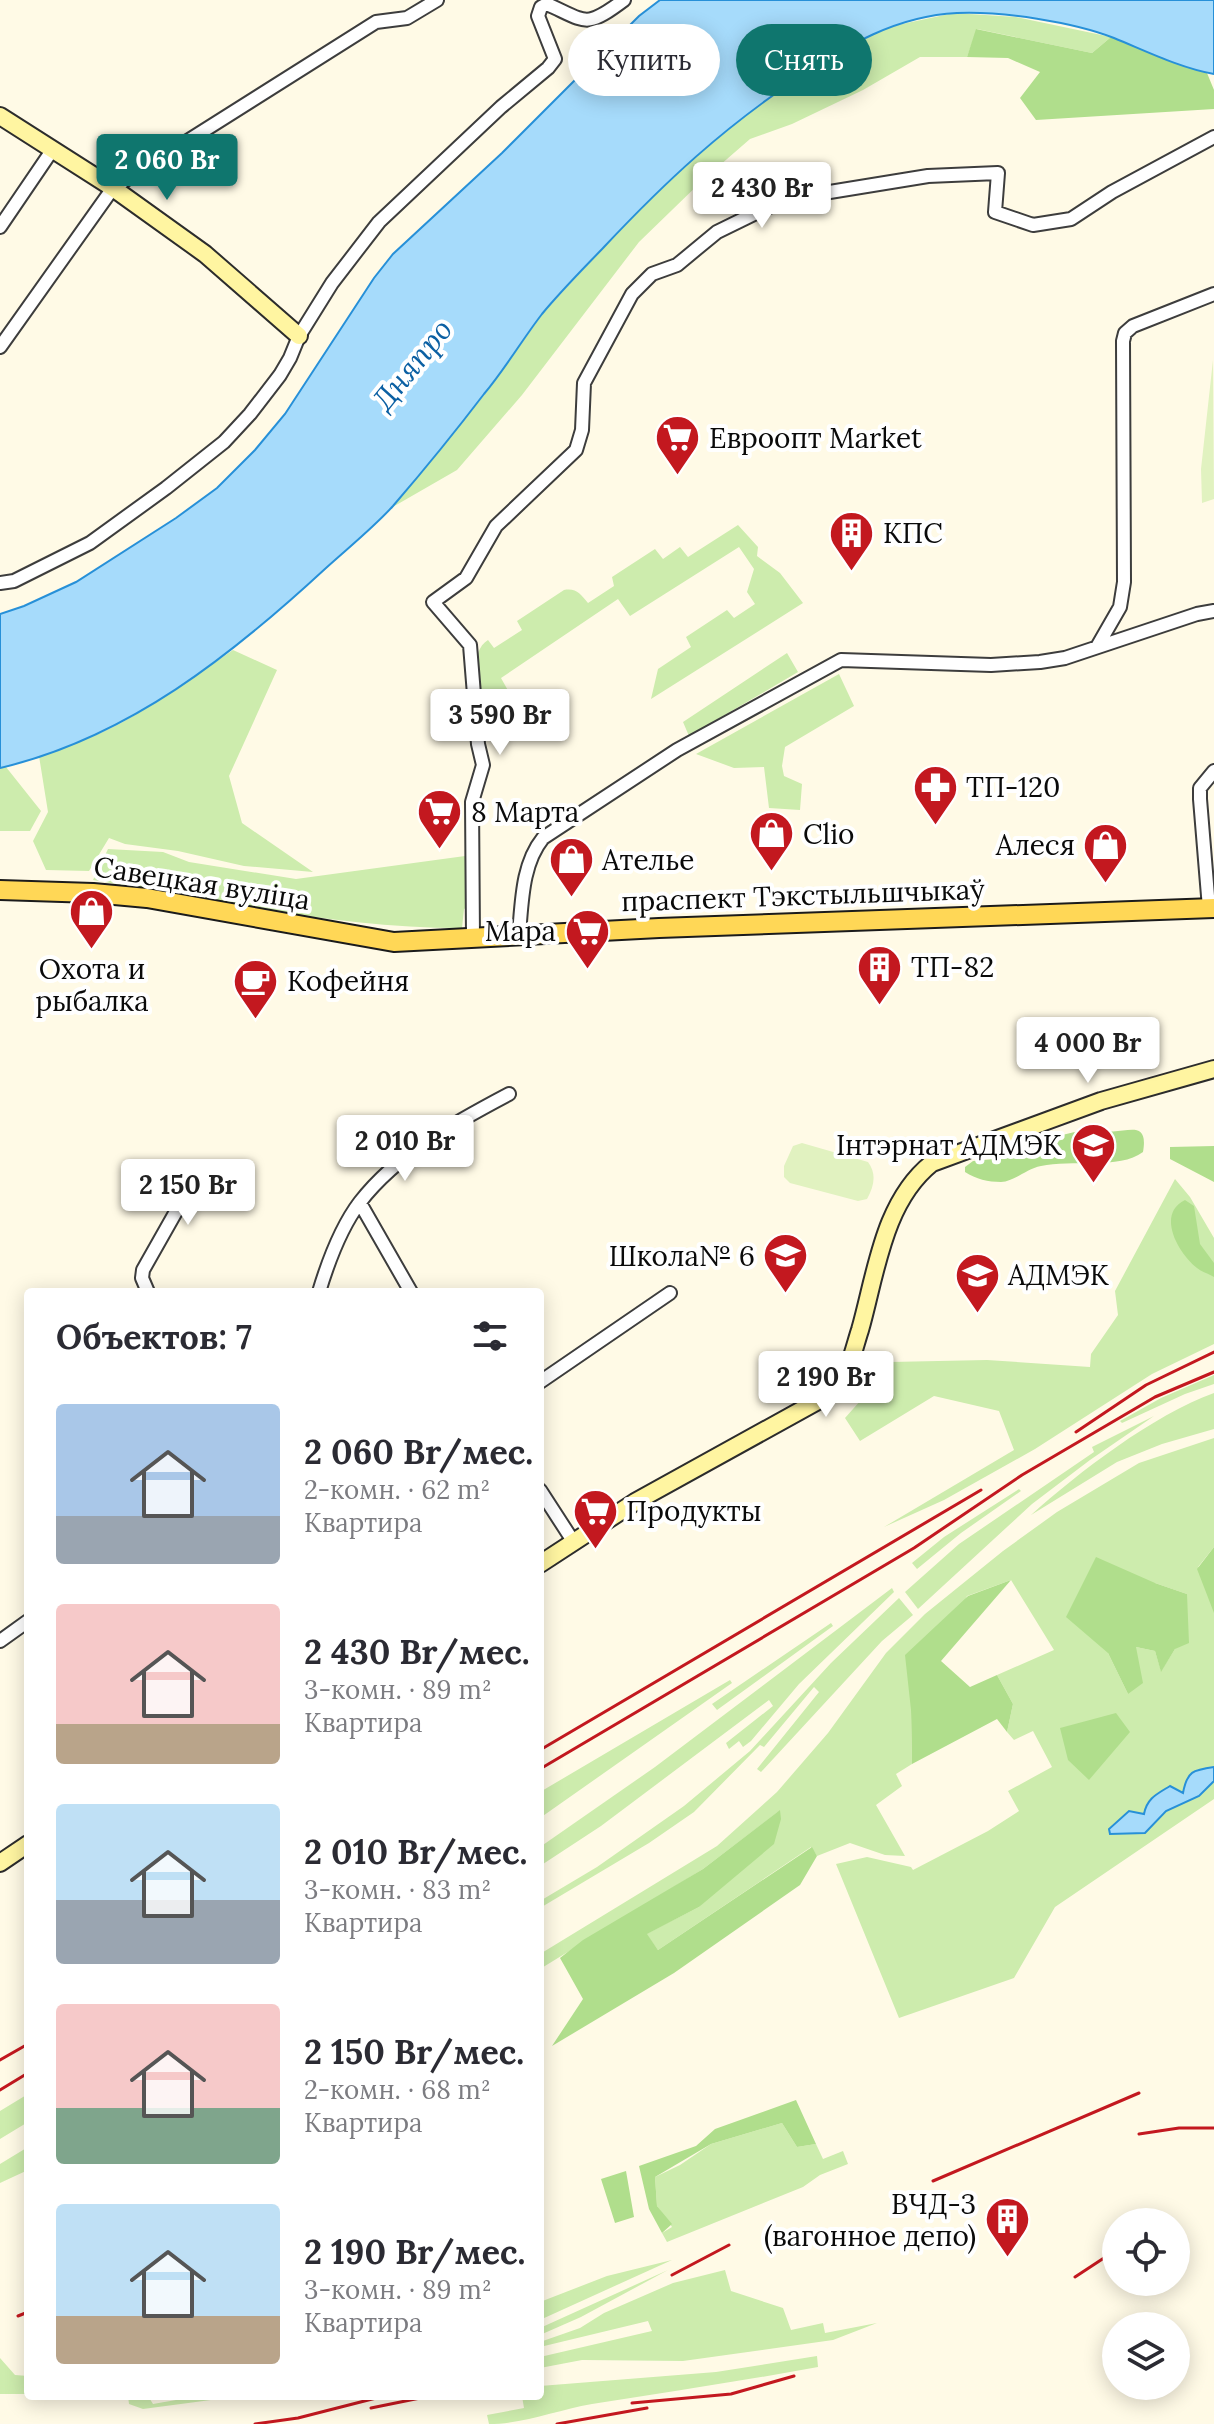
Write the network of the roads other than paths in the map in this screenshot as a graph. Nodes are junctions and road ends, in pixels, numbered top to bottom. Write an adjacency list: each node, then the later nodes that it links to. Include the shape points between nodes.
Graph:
1 (437, 0): 7 (street, via 407,18 376,22)
2 (624, 0): 3 (street, via 602,16 581,20)
3 (539, 4): 10 (street, via 538,16 555,59 379,222)
4 (0, 116): 6 (main road)
5 (1214, 137): 19 (street, via 1071,219 1033,225 995,212 998,173 928,176 799,197 717,232 677,265 652,274 632,294 584,383 576,450 496,526 466,578 433,602 470,645 483,765 472,802)
6 (53, 149): 7 (main road); 8 (street)
7 (113, 188): 10 (main road, via 205,254); 11 (street)
8 (0, 227)
9 (1214, 294): 14 (street, via 1125,333 1124,582 1120,607)
10 (299, 336): 12 (street, via 290,358 250,414 197,464 90,543)
11 (0, 347)
12 (0, 583)
13 (1214, 611): 14 (street)
14 (1097, 647): 18 (street, via 1019,665 841,660 677,750 543,838 527,869)
15 (1214, 771): 17 (street, via 1200,788)
16 (0, 890): 20 (main road, Савецкая вуліца, via 147,898)
17 (1211, 908): 18 (main road, праспект Тэкстыльшчыкаў)
18 (519, 934): 19 (main road, праспект Тэкстыльшчыкаў)
19 (473, 937): 20 (main road, праспект Тэкстыльшчыкаў)
20 (394, 942)
21 (1214, 1069): 31 (main road, via 1101,1101 932,1163 906,1189 887,1233 849,1365 832,1390)
22 (509, 1094): 24 (street, via 414,1151)
23 (225, 1172): 25 (street, via 182,1201 143,1270)
24 (360, 1203): 26 (street); 27 (street)
25 (146, 1288)
26 (320, 1288)
27 (409, 1288)
28 (670, 1293): 29 (street)
29 (544, 1379)
30 (544, 1496): 31 (street)
31 (573, 1541): 32 (main road)
32 (544, 1561)
33 (24, 1624): 34 (street)
34 (0, 1641)
35 (24, 1847): 36 (main road)
36 (0, 1863)

